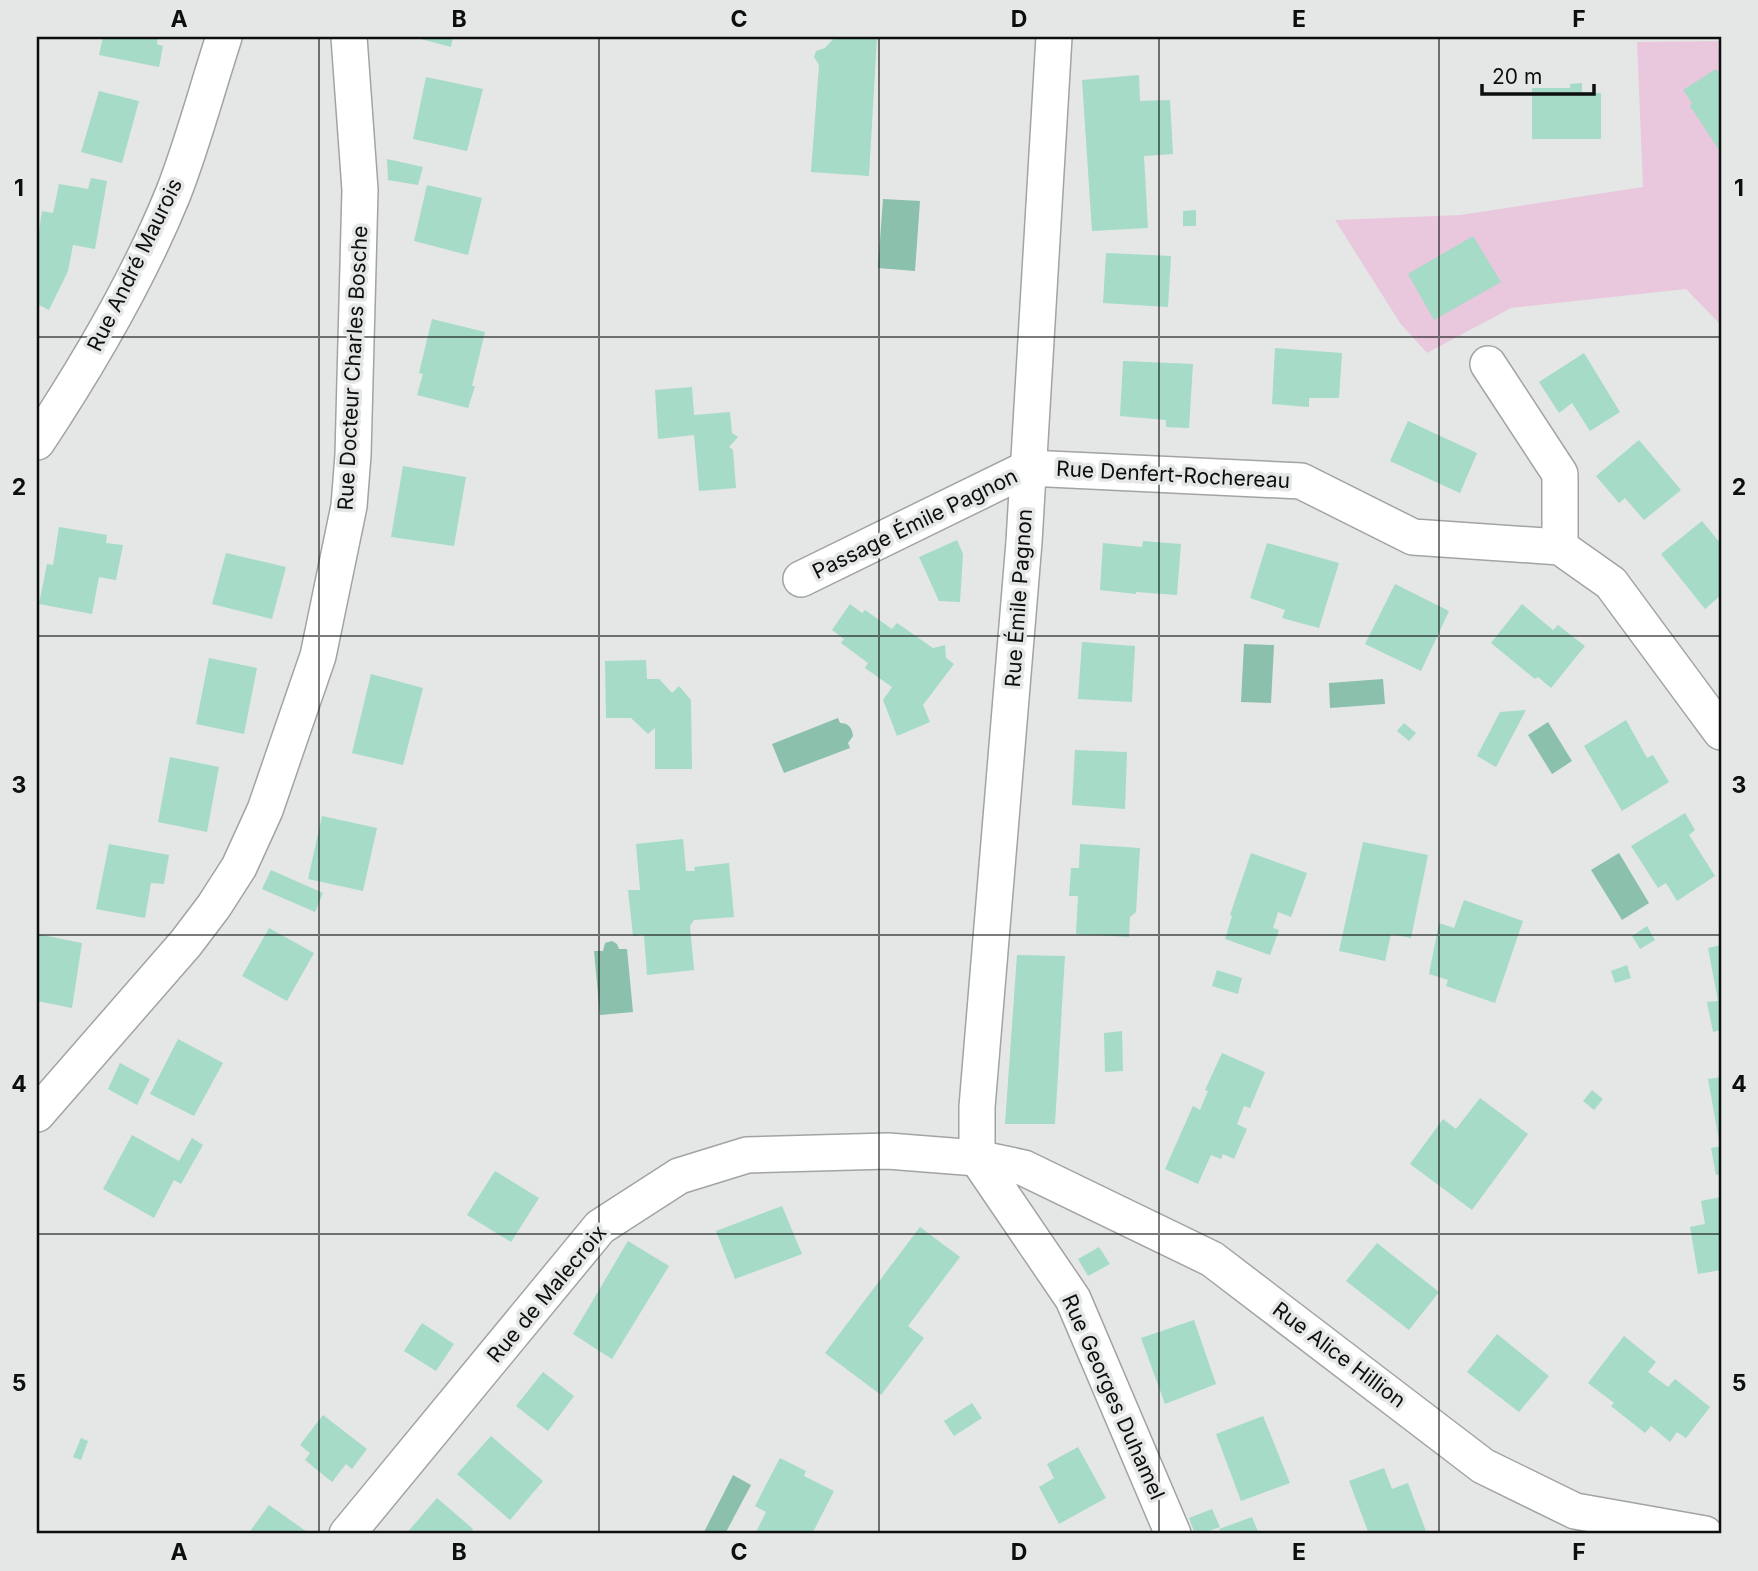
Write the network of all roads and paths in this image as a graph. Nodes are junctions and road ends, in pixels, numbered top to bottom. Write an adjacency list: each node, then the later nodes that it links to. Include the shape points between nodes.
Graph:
1 (224, 37): 5 (street, Rue André Maurois, via 173,194 124,297)
2 (349, 37): 10 (street, Rue Docteur Charles Bosche, via 360,190 353,455 349,506 318,656 265,810 239,867 186,943)
3 (1054, 37): 6 (street, Rue Émile Pagnon)
4 (1488, 364): 7 (street, via 1560,474)
5 (37, 442)
6 (1028, 468): 7 (street, Rue Denfert-Rochereau, via 1301,481 1413,537); 8 (street, Passage Émile Pagnon); 11 (street, Rue Émile Pagnon, via 977,1107)
7 (1560, 547): 9 (street, via 1611,583)
8 (801, 579)
9 (1721, 732)
10 (37, 1114)
11 (977, 1158): 12 (street, Rue de Malecroix, via 888,1151 747,1155 679,1175 600,1227); 13 (street, Rue Georges Duhamel, via 1073,1298); 14 (street, Rue Alice Hillion, via 1024,1168 1212,1259 1483,1466 1575,1511)
12 (347, 1534)
13 (1173, 1534)
14 (1705, 1534)

